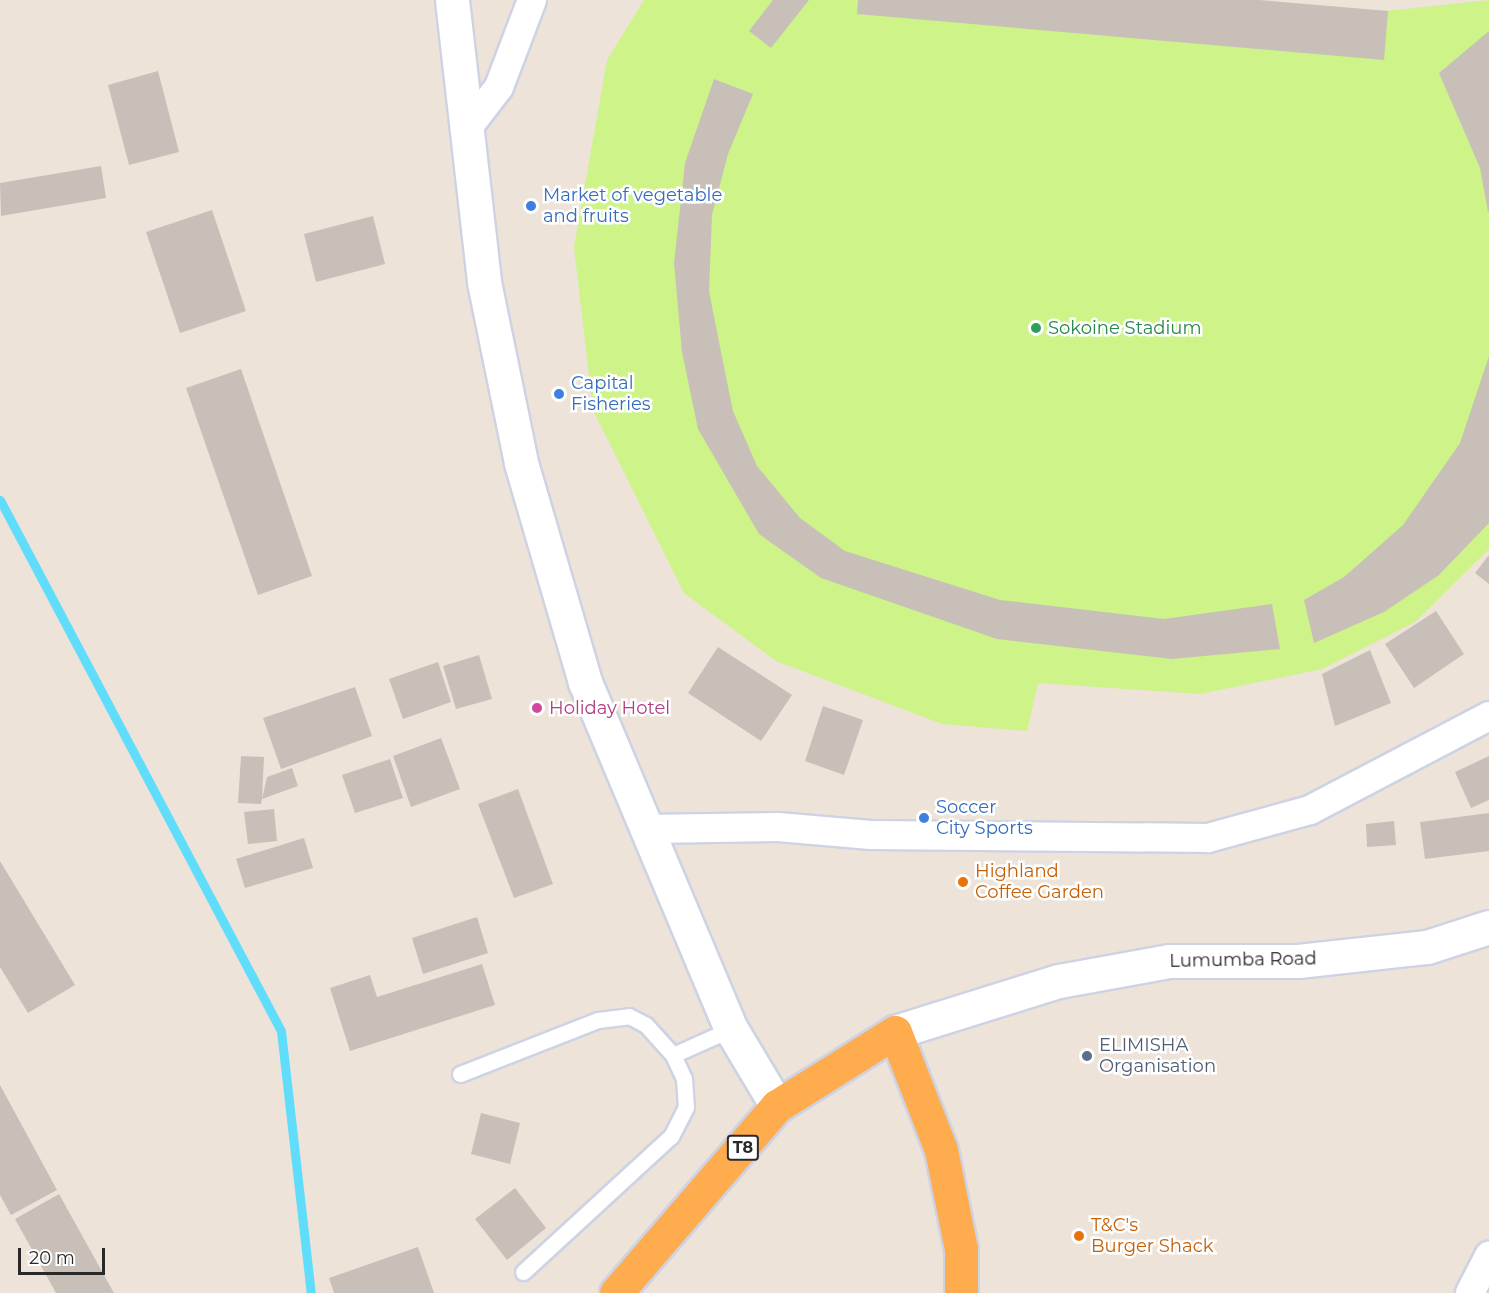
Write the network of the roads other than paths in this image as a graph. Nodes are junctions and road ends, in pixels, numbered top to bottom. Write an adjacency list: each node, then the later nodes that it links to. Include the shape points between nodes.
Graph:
1 (452, 0): 3 (street)
2 (532, 0): 3 (street, via 499,87)
3 (466, 130): 5 (street, via 484,282 521,463 585,682)
4 (1489, 716): 5 (street, via 1310,810 1208,838 870,835 778,827)
5 (648, 829): 7 (street)
6 (1489, 927): 8 (street, Lumumba Road, via 1427,947 1322,958 1169,960 1059,981)
7 (731, 1029): 9 (lane); 11 (street)
8 (895, 1032): 11 (highway, T8); 15 (highway, via 941,1150 961,1249)
9 (673, 1055): 10 (lane, via 646,1025 629,1016 598,1020); 13 (lane, via 684,1079 686,1107 671,1136)
10 (460, 1074)
11 (777, 1106): 14 (highway, T8)
12 (1489, 1256): 16 (street)
13 (523, 1272)
14 (616, 1293)
15 (961, 1293)
16 (1470, 1293)

